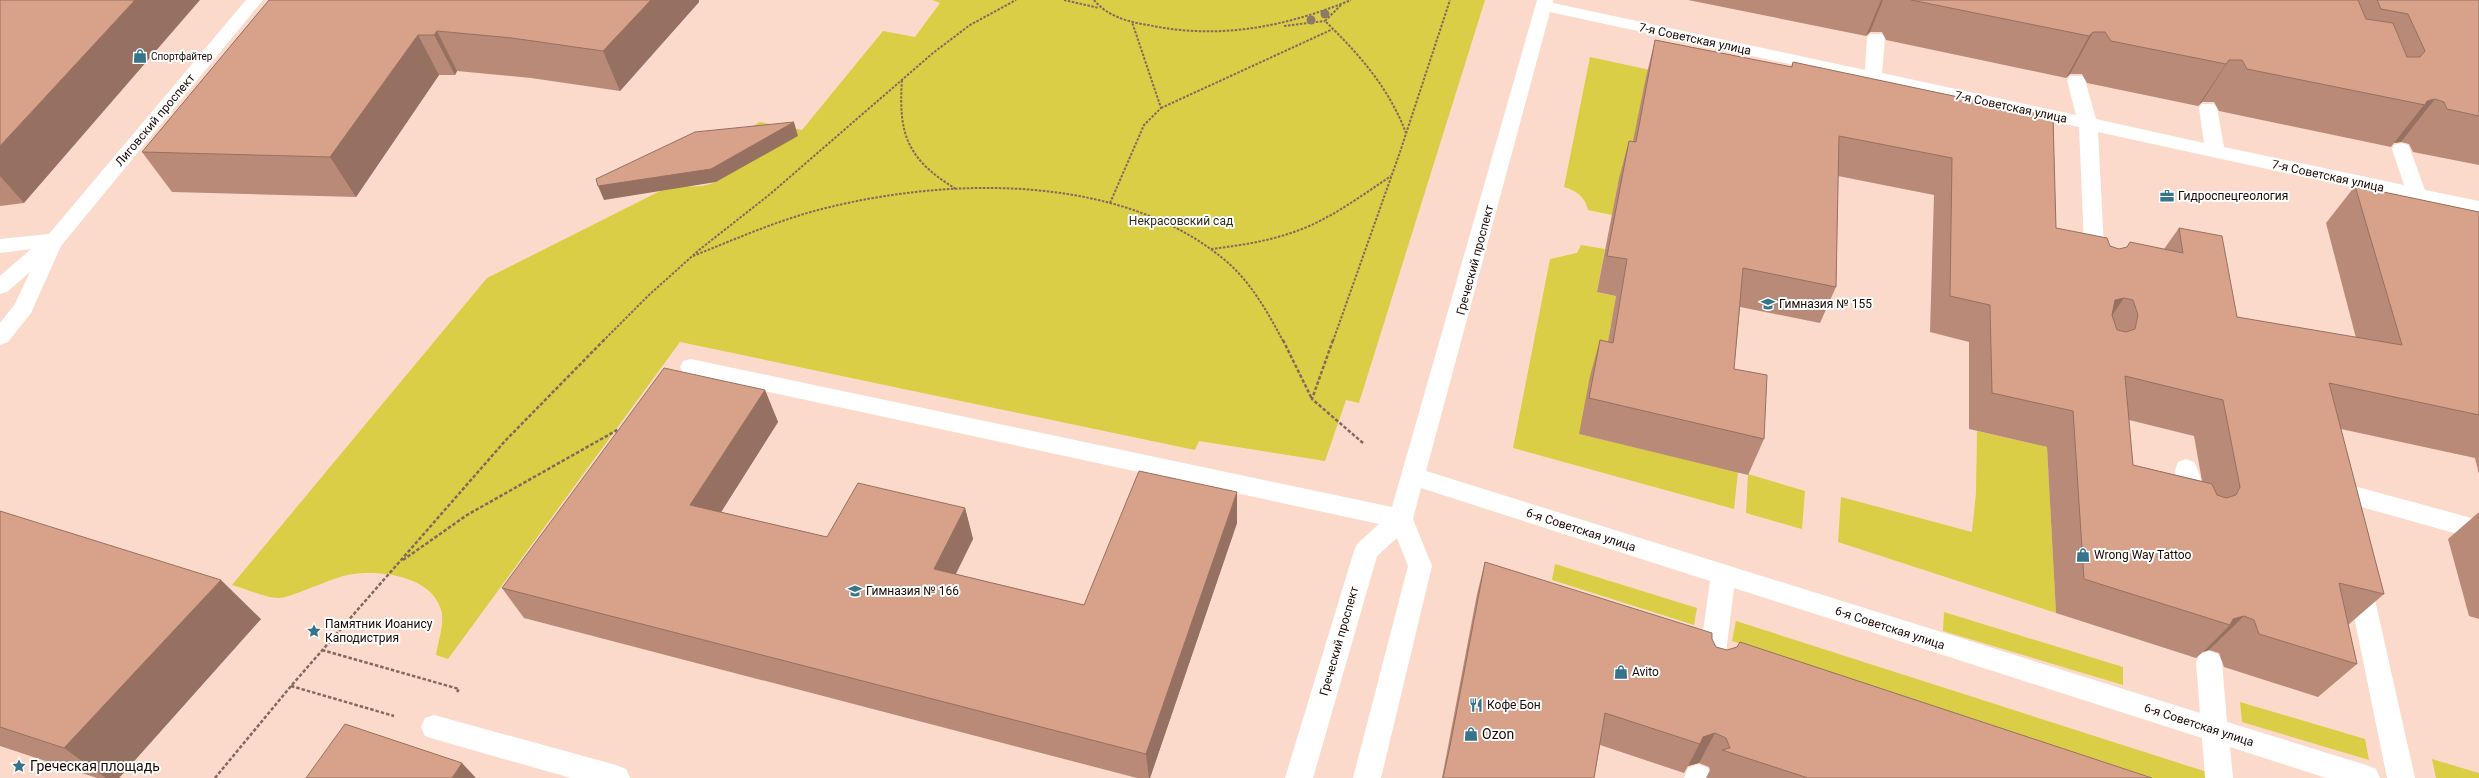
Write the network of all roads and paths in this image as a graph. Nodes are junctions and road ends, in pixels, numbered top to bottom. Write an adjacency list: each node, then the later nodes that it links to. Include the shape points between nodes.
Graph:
1 (255, 0): 29 (street, Лиговский проспект)
2 (1017, 0): 16 (path, via 970,25)
3 (1064, 0): 9 (path)
4 (1094, 0): 9 (path)
5 (1351, 0): 8 (path)
6 (1450, 0): 21 (path)
7 (1545, 3): 15 (street, 7-я Советская улица); 41 (street, Греческий проспект)
8 (1341, 4): 10 (path); 12 (path)
9 (1099, 8): 11 (path)
10 (1325, 21): 12 (path); 13 (path)
11 (1132, 22): 12 (path, via 1163,30 1193,33 1222,34); 18 (path)
12 (1275, 27)
13 (1333, 29): 18 (path); 21 (path, via 1356,53 1388,94 1399,113)
14 (1876, 38): 15 (street)
15 (1873, 77): 20 (street, 7-я Советская улица)
16 (902, 79): 25 (path, via 900,111 902,127 909,146 919,163 936,178); 32 (path, via 769,195)
17 (2076, 80): 20 (street)
18 (1162, 108): 27 (path, via 1144,125)
19 (2208, 108): 23 (street)
20 (2088, 124): 23 (street, 7-я Советская улица); 33 (street)
21 (1406, 134): 24 (path)
22 (2401, 149): 26 (street)
23 (2215, 151): 26 (street, 7-я Советская улица)
24 (1391, 176): 31 (path, via 1306,228 1248,244); 37 (path)
25 (956, 189): 27 (path, via 1036,192); 32 (path, via 930,189 831,206 767,227)
26 (2417, 195): 28 (street, 7-я Советская улица)
27 (1110, 204): 31 (path, via 1145,214 1174,227)
28 (2478, 211)
29 (55, 240): 30 (street); 34 (street, Лиговский проспект); 35 (street, Лиговский проспект, via 24,308)
30 (0, 246)
31 (1210, 249): 37 (path, via 1246,282 1267,314)
32 (691, 257): 47 (path, via 505,441)
33 (2095, 277)
34 (0, 287)
35 (0, 337)
36 (691, 367): 42 (street)
37 (1312, 399): 39 (path)
38 (621, 429): 47 (path, via 467,515)
39 (1362, 443)
40 (2186, 468): 44 (street)
41 (1415, 477): 42 (street, Греческий проспект); 48 (street, 6-я Советская улица)
42 (1401, 519): 57 (street, Греческий проспект, via 1366,551); 58 (street, via 1420,566)
43 (2346, 521): 45 (street, via 2339,491)
44 (2195, 522)
45 (2479, 530)
46 (2354, 559): 61 (street)
47 (398, 564): 49 (path)
48 (1723, 575): 51 (street); 54 (street, 6-я Советская улица)
49 (322, 650): 52 (path); 53 (path, via 458,689)
50 (2209, 662): 54 (street)
51 (1711, 669)
52 (291, 686): 53 (path); 55 (path)
53 (434, 727): 56 (street)
54 (2215, 730): 59 (street); 60 (street, 6-я Советская улица)
55 (215, 778)
56 (616, 778)
57 (1299, 778)
58 (1367, 778)
59 (2219, 778)
60 (2366, 778)
61 (2401, 778)

